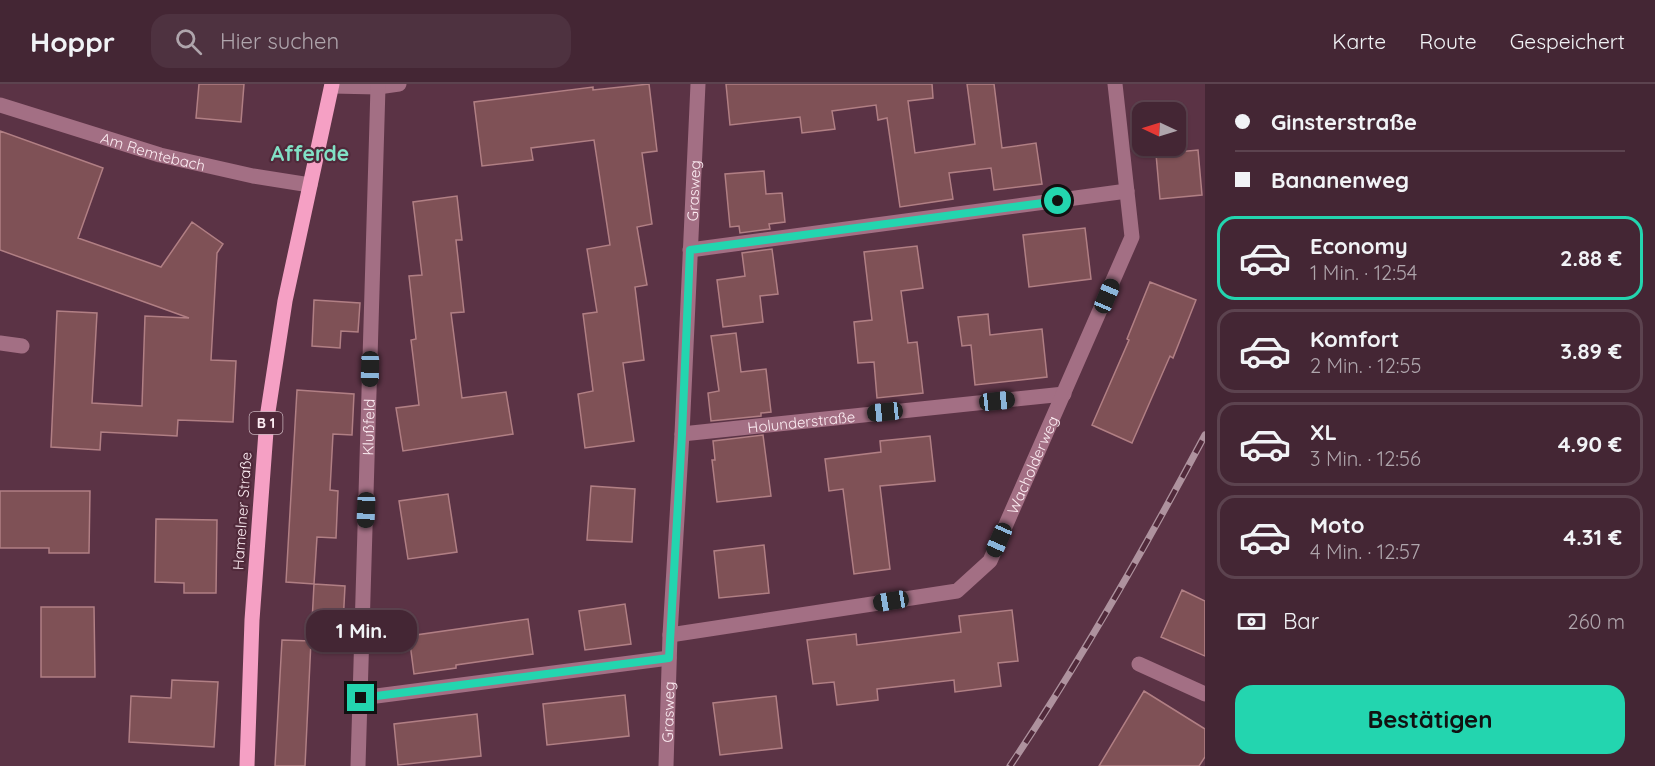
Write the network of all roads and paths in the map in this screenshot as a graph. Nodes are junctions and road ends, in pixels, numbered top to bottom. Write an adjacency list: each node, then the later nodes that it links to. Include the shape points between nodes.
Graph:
1 (399, 84): 5 (street)
2 (698, 84): 9 (street, Grasweg)
3 (1115, 84): 8 (street, Wacholderweg)
4 (332, 85): 5 (street); 7 (main road, Hamelner Straße / B 1)
5 (378, 87): 18 (street, Klußfeld)
6 (0, 105): 7 (street, Am Remtebach, via 160,156)
7 (310, 185): 19 (main road, Hamelner Straße / B 1, via 285,301 267,418 252,620)
8 (1127, 191): 9 (street); 12 (street, Wacholderweg, via 1132,237)
9 (690, 250): 13 (street, Grasweg)
10 (0, 343): 11 (street)
11 (22, 346)
12 (1064, 394): 13 (street, Holunderstraße); 14 (street, Wacholderweg, via 990,561 957,591)
13 (682, 434): 14 (street, Grasweg)
14 (670, 635): 15 (street, Grasweg)
15 (669, 658): 18 (street); 21 (street, Grasweg)
16 (1138, 664): 17 (street)
17 (1205, 694)
18 (361, 698): 20 (street, Klußfeld)
19 (247, 766)
20 (358, 766)
21 (666, 766)

